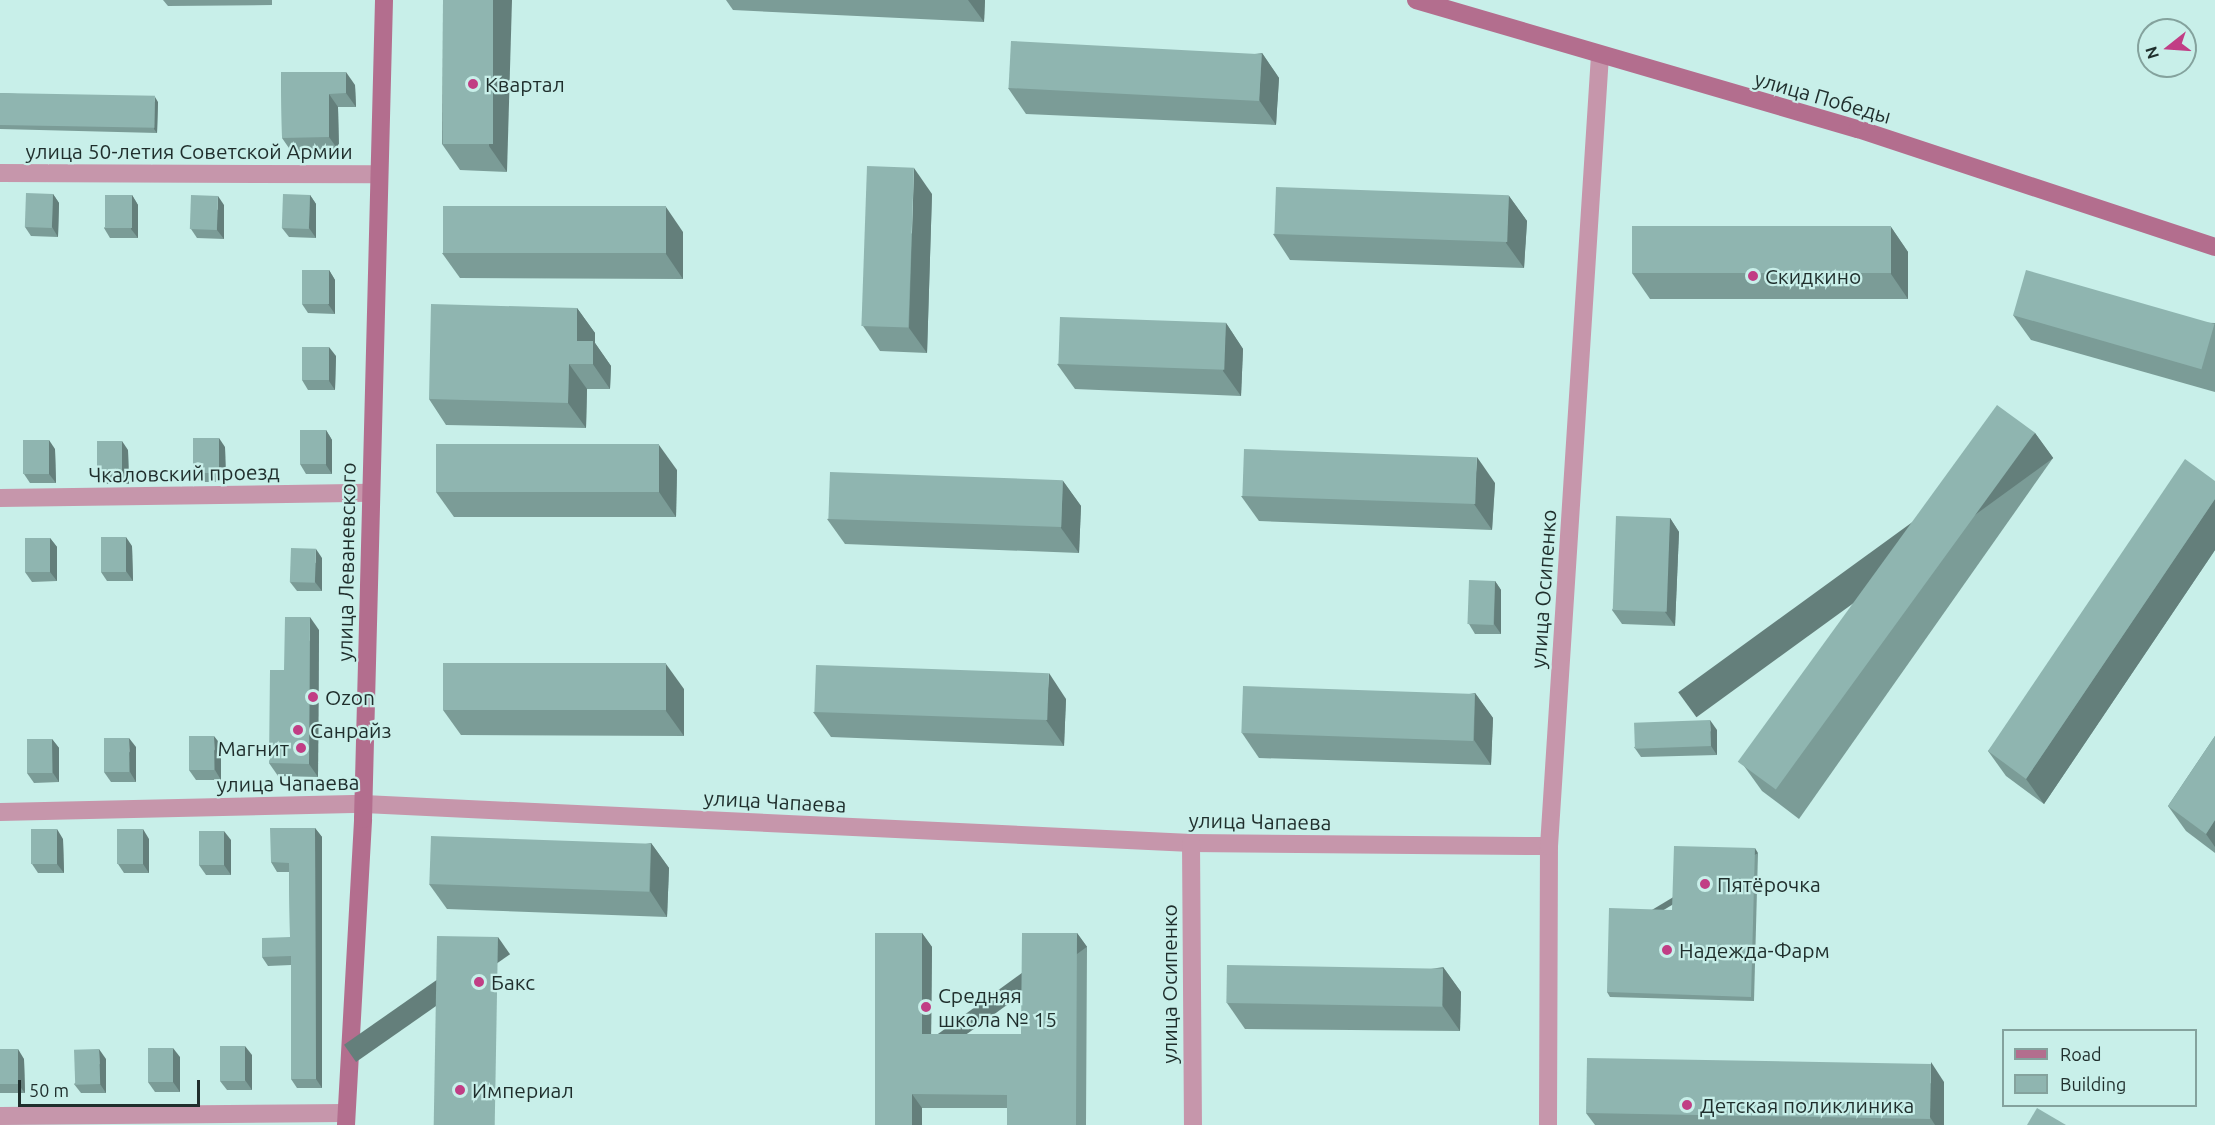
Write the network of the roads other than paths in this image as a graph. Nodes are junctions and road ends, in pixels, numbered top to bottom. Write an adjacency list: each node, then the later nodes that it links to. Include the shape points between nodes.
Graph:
1 (384, 0): 5 (street, улица Леваневского)
2 (1416, 0): 3 (street, улица Победы)
3 (1600, 56): 6 (street, улица Победы, via 1858,129); 12 (street, улица Осипенко)
4 (0, 173): 5 (street, улица 50-летия Советской Армии)
5 (379, 174): 7 (street, улица Леваневского)
6 (2215, 247)
7 (369, 493): 8 (street, Чкаловский проезд); 9 (street, улица Леваневского)
8 (0, 498)
9 (364, 804): 10 (street, улица Чапаева); 11 (street, улица Чапаева); 14 (street, улица Леваневского)
10 (0, 812)
11 (1191, 843): 12 (street, улица Чапаева); 15 (street, улица Осипенко)
12 (1548, 846): 16 (street, улица Осипенко)
13 (0, 1116): 14 (street)
14 (346, 1119)
15 (1192, 1125)
16 (1548, 1125)

